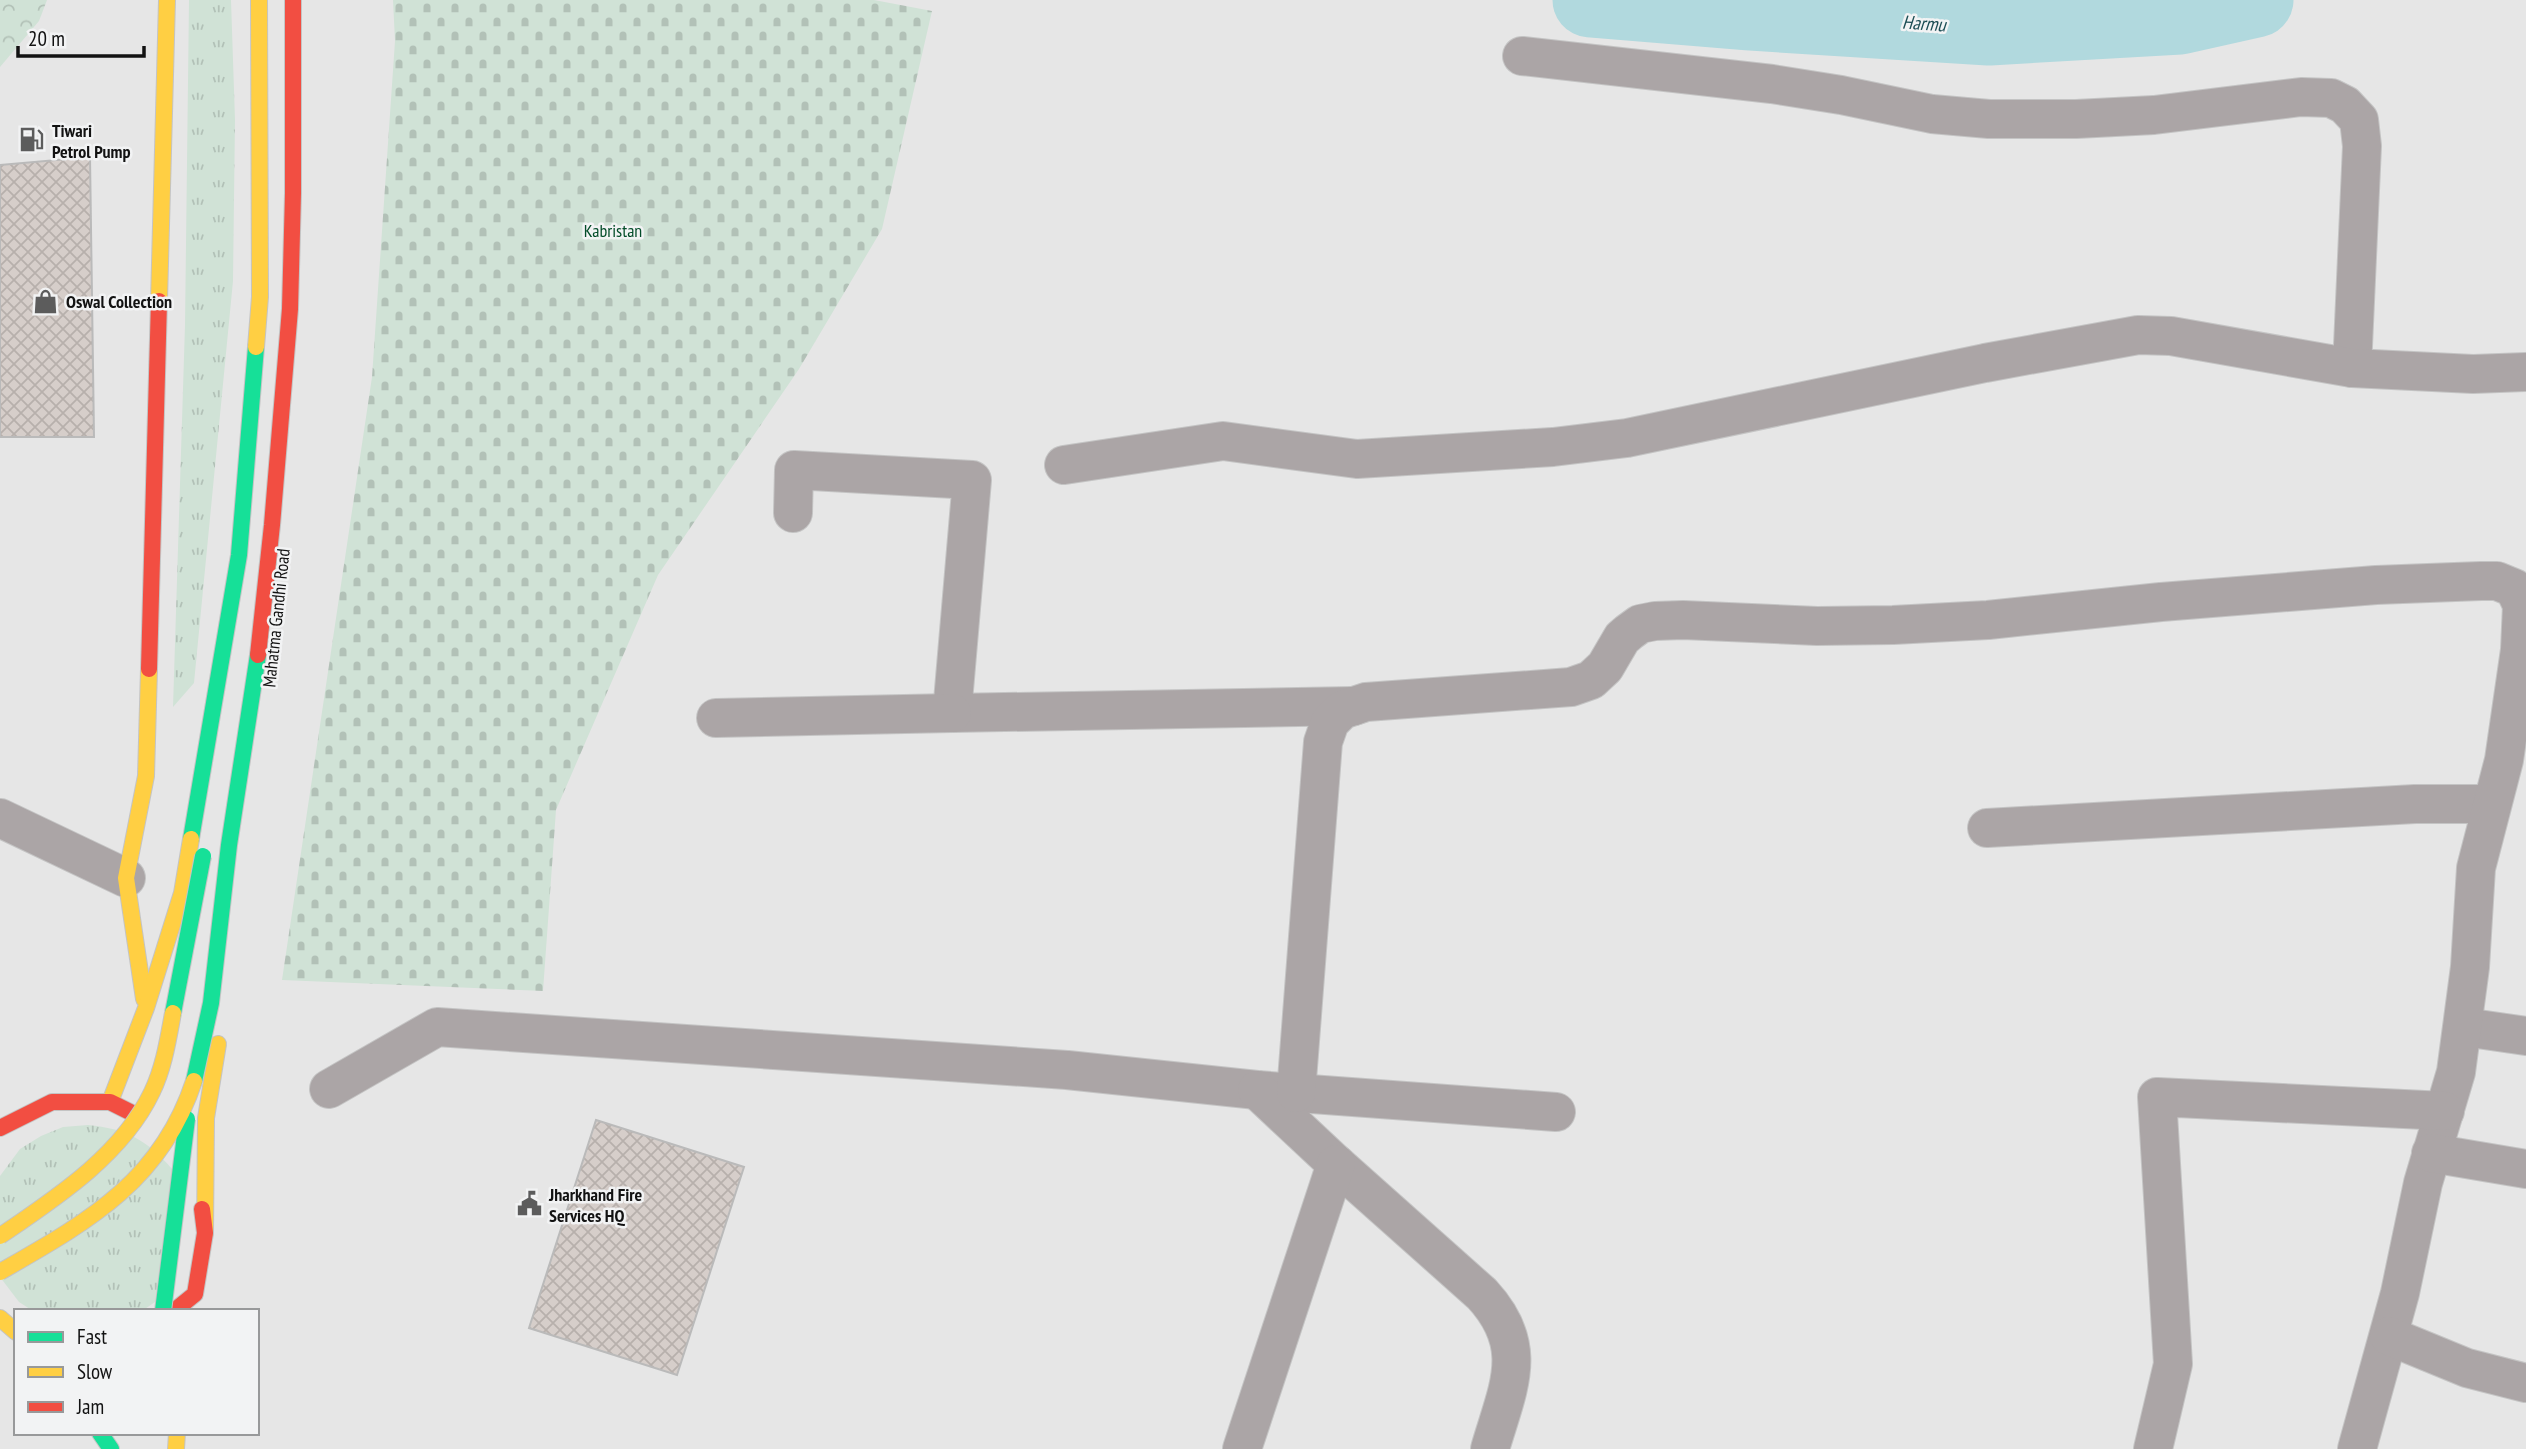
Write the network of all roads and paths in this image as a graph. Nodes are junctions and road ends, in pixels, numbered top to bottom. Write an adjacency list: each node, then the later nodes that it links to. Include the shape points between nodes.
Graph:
1 (167, 0): 21 (main road, via 146,776)
2 (259, 0): 23 (main road, via 260,297 239,555 182,893)
3 (293, 0): 29 (main road, bridge, via 290,310 273,512 205,1038)
4 (304, 0): 17 (main road, Mahatma Gandhi Road, via 300,288 282,578)
5 (277, 50): 7 (main road)
6 (1522, 56): 9 (street, via 1772,84 1932,114 1989,119 2076,119 2301,97 2332,98 2359,120 2362,146)
7 (277, 127)
8 (276, 195): 38 (main road, bridge, via 269,375 244,607 197,893 162,1064 147,1102 105,1154 50,1202)
9 (2352, 368): 10 (street); 11 (street, via 2171,336 2138,335 1627,438 1553,447 1357,459 1223,441)
10 (2526, 372)
11 (1064, 465)
12 (793, 513): 15 (street, via 794,470 972,480)
13 (2516, 583): 14 (street, via 2376,585 1893,625 1655,621 1629,632 1605,667 1591,680 1571,687 1402,698); 18 (street, via 2523,621 2504,760)
14 (1354, 706): 15 (street); 28 (street, via 1330,722 1323,742)
15 (953, 713): 16 (street)
16 (716, 718)
17 (259, 753)
18 (2491, 804): 20 (street, via 2415,804); 24 (street, via 2476,868)
19 (0, 818): 21 (street)
20 (1987, 828)
21 (126, 878): 23 (main road)
22 (236, 929): 37 (main road, via 206,1118)
23 (146, 1008): 30 (main road)
24 (2464, 1027): 25 (street); 31 (street)
25 (2526, 1036)
26 (329, 1089): 27 (street, via 437,1027 1067,1070)
27 (1257, 1090): 28 (street); 35 (street)
28 (1296, 1093): 32 (street)
29 (190, 1099): 39 (main road, bridge, via 164,1148 121,1191 45,1247); 41 (main road, bridge)
30 (110, 1102): 33 (main road, via 52,1102); 37 (main road, via 162,1128 197,1174)
31 (2445, 1111): 34 (street); 46 (street, via 2157,1097 2173,1364)
32 (1556, 1112)
33 (0, 1128)
34 (2431, 1153): 36 (street); 42 (street)
35 (1336, 1164): 44 (street); 45 (street, via 1499,1312 1509,1334 1512,1357)
36 (2526, 1168)
37 (205, 1233): 40 (main road)
38 (0, 1236)
39 (0, 1272)
40 (194, 1303)
41 (163, 1309)
42 (2389, 1336): 43 (street, via 2467,1368); 47 (street)
43 (2526, 1384)
44 (1241, 1449)
45 (1490, 1449)
46 (2153, 1449)
47 (2357, 1449)

